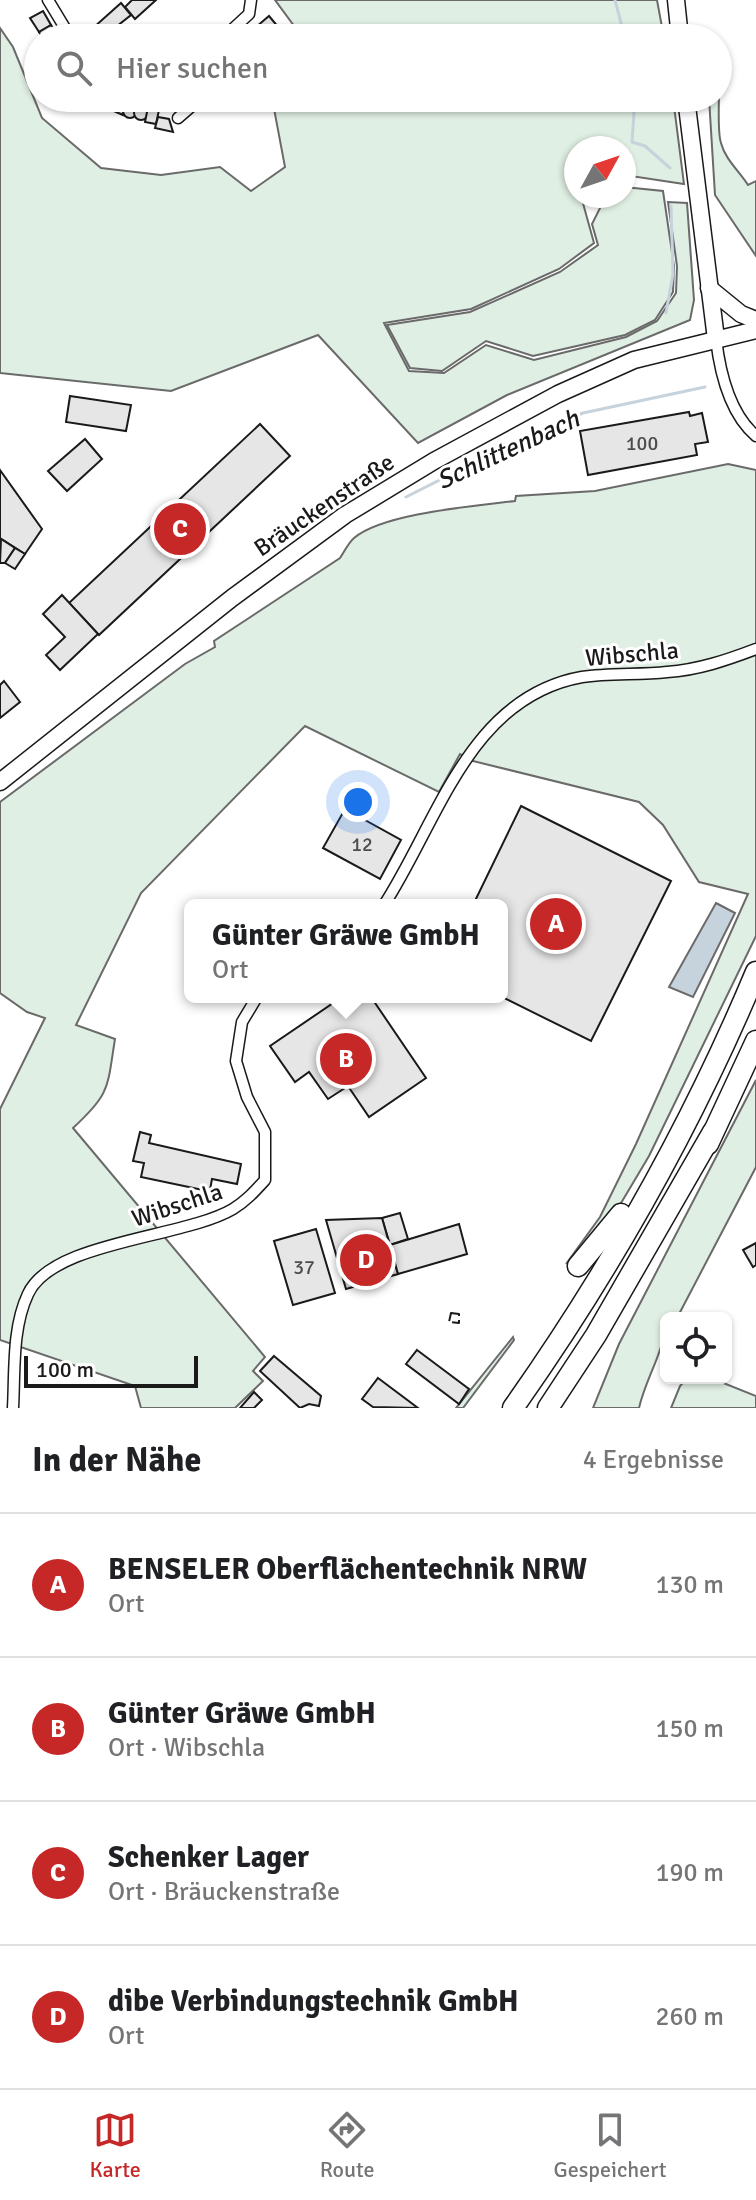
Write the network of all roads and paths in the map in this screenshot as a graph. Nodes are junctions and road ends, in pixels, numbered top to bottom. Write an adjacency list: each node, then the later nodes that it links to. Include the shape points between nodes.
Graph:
1 (48, 0): 4 (street)
2 (251, 0): 5 (street, via 249,14)
3 (676, 0): 6 (main road)
4 (63, 24)
5 (238, 24)
6 (679, 24)
7 (185, 112): 9 (street)
8 (688, 112): 10 (main road)
9 (178, 118)
10 (709, 288): 11 (main road); 13 (main road)
11 (756, 320)
12 (756, 330): 13 (main road, Bräuckenstraße)
13 (716, 339): 14 (street, via 728,393 740,419); 16 (main road, Bräuckenstraße, via 668,349 581,382 345,515)
14 (756, 436)
15 (756, 649): 17 (street, Wibschla, via 680,671 578,678 519,703 486,731 467,758)
16 (0, 782)
17 (387, 899)
18 (756, 972): 21 (highway)
19 (253, 1003): 25 (street, Wibschla, via 242,1022 236,1061 265,1132 265,1180 231,1210 76,1256 43,1275 29,1290 18,1318)
20 (756, 1041): 22 (highway)
21 (689, 1120): 23 (highway); 26 (highway, via 551,1354)
22 (713, 1132): 24 (highway); 27 (highway)
23 (578, 1266)
24 (631, 1302)
25 (13, 1408)
26 (513, 1408)
27 (548, 1408)

